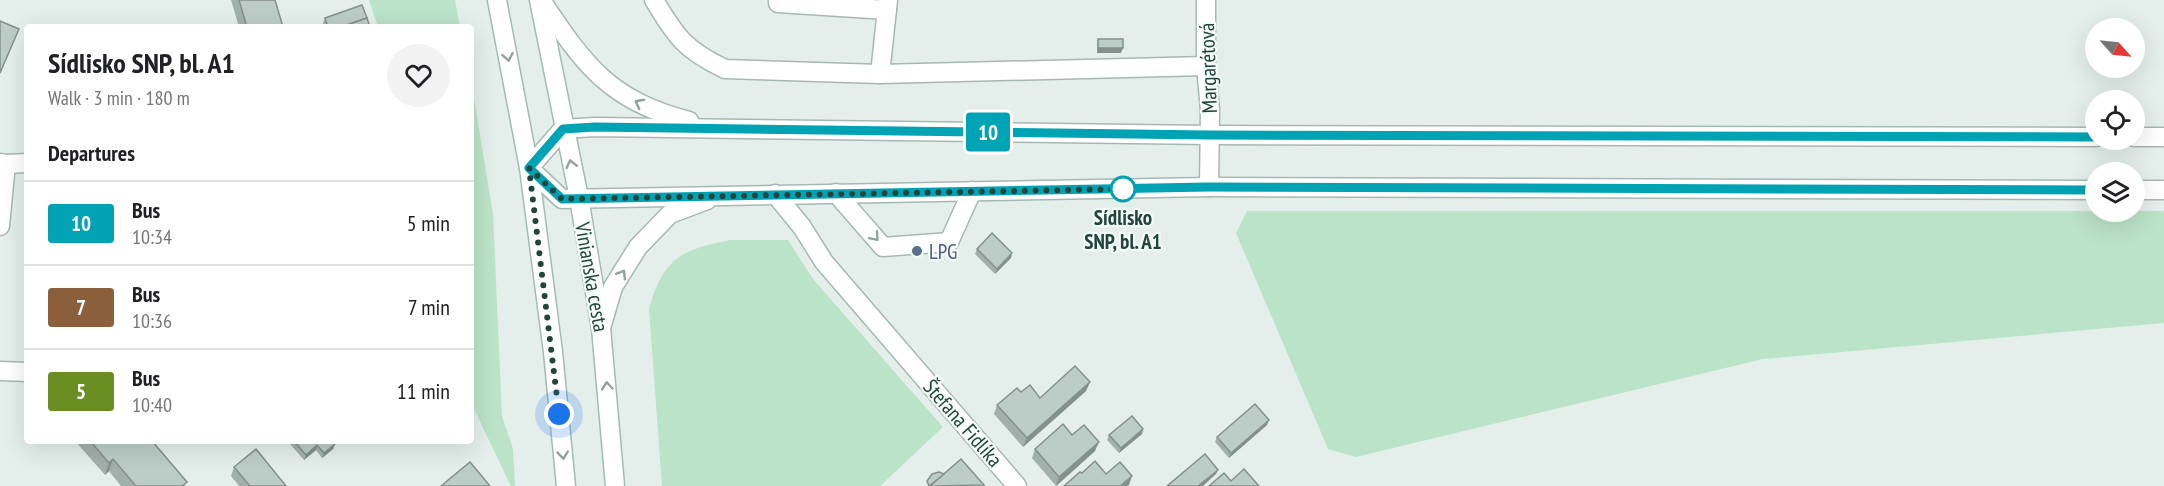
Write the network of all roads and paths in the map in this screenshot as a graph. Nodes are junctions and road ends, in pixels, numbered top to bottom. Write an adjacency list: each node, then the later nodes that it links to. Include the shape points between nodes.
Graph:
1 (497, 0): 17 (street, one-way to 17)
2 (540, 0): 9 (street, one-way to 2, via 656,112 617,91 579,57); 10 (street, Vinianska cesta)
3 (654, 0): 8 (street, via 678,39 703,59 725,69)
4 (778, 0): 6 (street)
5 (1206, 0): 7 (street, Margarétová)
6 (887, 5): 8 (street)
7 (1206, 66): 8 (street); 11 (street, Margarétová)
8 (880, 74)
9 (714, 127): 10 (street); 11 (street)
10 (563, 129): 17 (street); 26 (street, Vinianska cesta, one-way to 10)
11 (1209, 135): 12 (street); 18 (street, Margarétová)
12 (2085, 137)
13 (2145, 137): 14 (street)
14 (2164, 137)
15 (24, 163): 16 (street)
16 (3, 164): 27 (street)
17 (529, 168): 26 (street, via 562,199); 31 (street, one-way to 31)
18 (1209, 187): 19 (street); 22 (street)
19 (2085, 190)
20 (2145, 190): 21 (street)
21 (2164, 190)
22 (972, 191): 23 (street); 23 (street, one-way to 22, via 884,247 949,242)
23 (836, 193): 24 (street)
24 (775, 194): 25 (street); 33 (street, Štefana Fidlíka, via 824,262)
25 (718, 195): 26 (street); 28 (street, one-way to 25, via 613,287 638,247 670,214)
26 (579, 198): 28 (street, Vinianska cesta)
27 (0, 226)
28 (601, 328): 32 (street, Vinianska cesta, one-way to 28)
29 (0, 371): 30 (street)
30 (24, 372)
31 (566, 486)
32 (615, 486)
33 (1017, 486)

